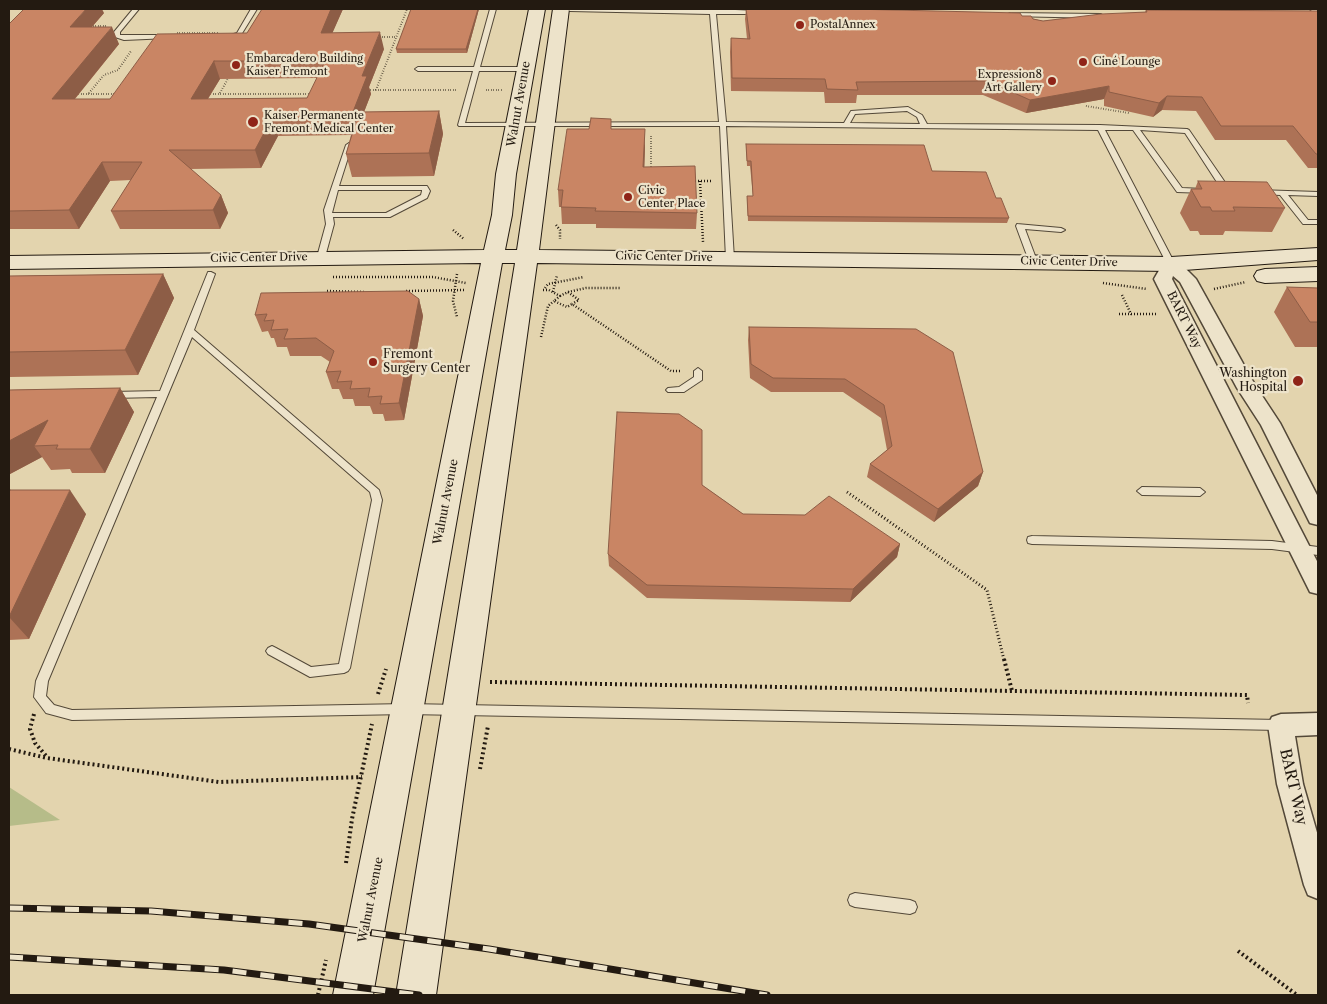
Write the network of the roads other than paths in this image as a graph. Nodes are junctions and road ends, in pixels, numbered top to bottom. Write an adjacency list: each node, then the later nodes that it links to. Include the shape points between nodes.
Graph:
1 (136, 9): 16 (lane, via 117,36)
2 (254, 9): 17 (lane, via 239,34)
3 (493, 9): 19 (lane)
4 (537, 9): 20 (main road, Walnut Avenue)
5 (561, 9): 22 (main road)
6 (570, 9): 7 (lane)
7 (692, 9): 9 (lane)
8 (1312, 9): 11 (lane)
9 (713, 11): 10 (lane); 23 (lane)
10 (763, 13)
11 (1318, 13)
12 (1004, 15): 13 (lane)
13 (1108, 16)
14 (1309, 17): 15 (lane)
15 (1318, 17)
16 (173, 37)
17 (222, 37)
18 (418, 69): 19 (lane)
19 (477, 69): 20 (lane); 21 (lane, via 461,125)
20 (525, 69): 21 (main road, Walnut Avenue)
21 (516, 124): 22 (lane); 47 (main road, Walnut Avenue, via 502,215)
22 (545, 124): 23 (lane); 44 (main road)
23 (723, 124): 24 (lane); 39 (lane)
24 (846, 125): 25 (lane); 25 (lane, via 854,112 908,109 920,116)
25 (924, 125): 26 (lane)
26 (1100, 127): 27 (lane); 43 (lane)
27 (1135, 128): 30 (lane, via 1180,190); 31 (lane, via 1187,131 1230,191)
28 (349, 146): 29 (lane)
29 (335, 188): 35 (lane); 35 (lane, via 424,188 426,191 424,196 387,215)
30 (1208, 191)
31 (1217, 191)
32 (1250, 192): 33 (lane)
33 (1282, 192): 34 (lane); 36 (lane, via 1306,222)
34 (1318, 194)
35 (328, 214): 42 (lane, via 330,224)
36 (1318, 222)
37 (1061, 230): 40 (lane, via 1020,226)
38 (1318, 254): 43 (main road, Civic Center Drive)
39 (730, 259): 40 (main road, Civic Center Drive); 44 (main road, Civic Center Drive)
40 (1033, 261): 43 (main road, Civic Center Drive)
41 (9, 262): 42 (main road, Civic Center Drive)
42 (316, 265): 45 (main road, Civic Center Drive); 47 (main road, Civic Center Drive)
43 (1167, 271): 44 (main road, Civic Center Drive); 49 (main road, Civic Center Drive); 59 (street, BART Way)
44 (529, 272): 47 (main road, Civic Center Drive); 62 (main road)
45 (211, 274): 48 (main road, Civic Center Drive); 50 (lane)
46 (1318, 274): 49 (main road, Civic Center Drive)
47 (480, 275): 63 (main road, Walnut Avenue)
48 (9, 277)
49 (1187, 279): 57 (street, BART Way, via 1270,423)
50 (190, 331): 53 (lane); 61 (lane, via 374,490 377,500 344,668 310,672)
51 (698, 371): 52 (lane, via 699,378 681,390)
52 (670, 390)
53 (164, 394): 54 (lane); 63 (lane, via 42,681 40,697 50,710 72,715)
54 (106, 395)
55 (1142, 491): 56 (lane)
56 (1200, 492)
57 (1318, 517)
58 (1032, 540): 59 (lane, via 1272,545)
59 (1309, 549): 60 (street, BART Way)
60 (1318, 585)
61 (272, 651)
62 (461, 696): 63 (lane); 65 (lane); 70 (main road)
63 (407, 709): 69 (main road, Walnut Avenue)
64 (1318, 724): 65 (street)
65 (1281, 725): 66 (street, BART Way, via 1290,784)
66 (1318, 885)
67 (855, 900): 68 (lane)
68 (910, 907)
69 (354, 995)
70 (416, 995)

